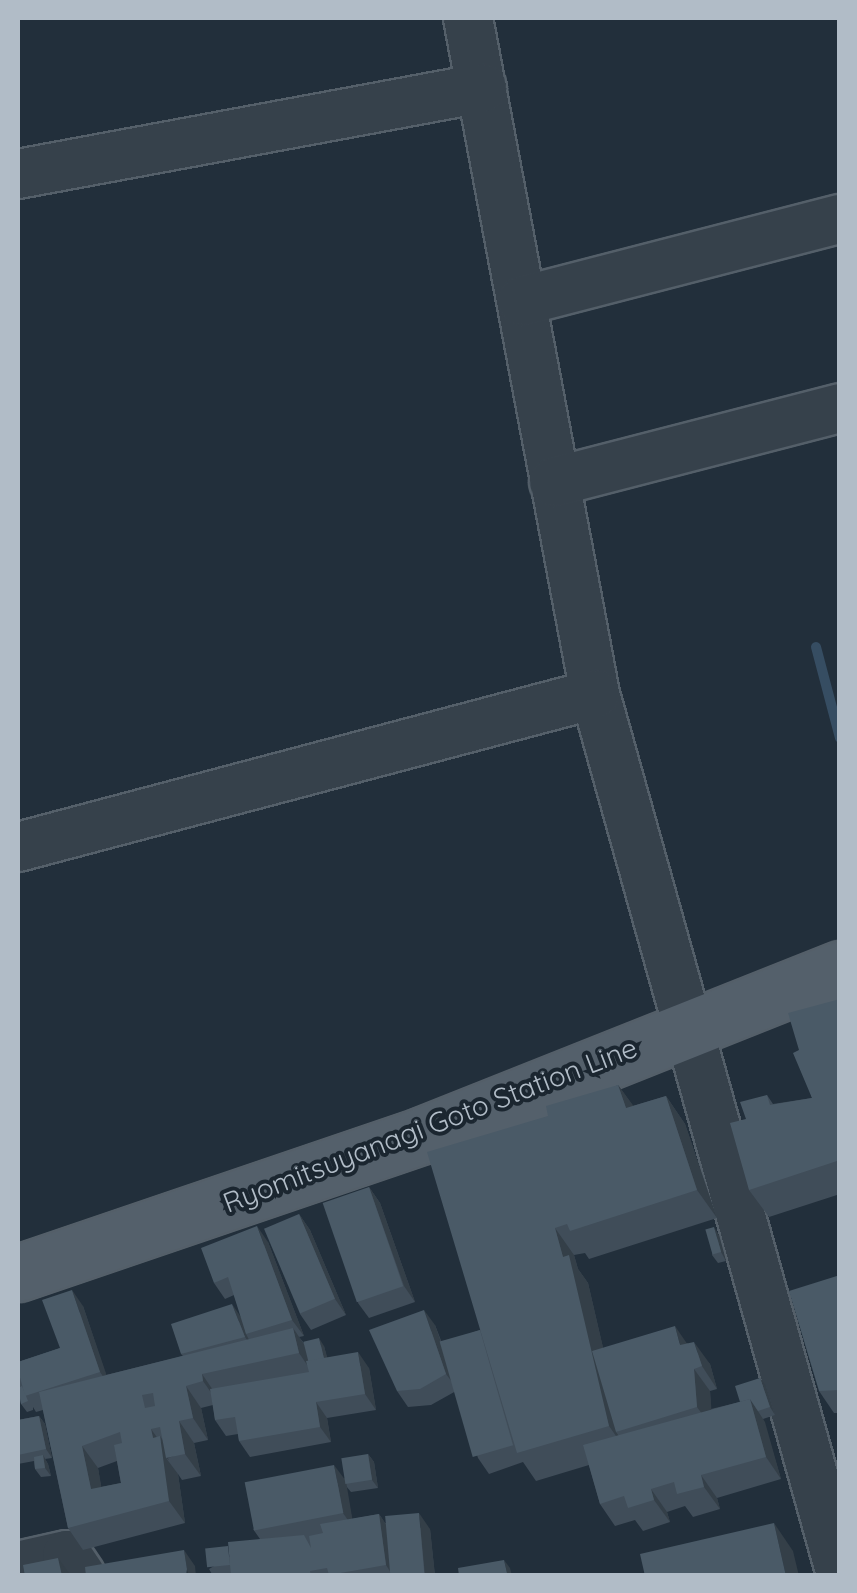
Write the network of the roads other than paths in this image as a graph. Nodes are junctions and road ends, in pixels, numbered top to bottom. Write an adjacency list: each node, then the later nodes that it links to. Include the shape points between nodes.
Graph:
1 (468, 18): 2 (street)
2 (482, 88): 3 (street); 5 (street)
3 (18, 174)
4 (840, 219): 5 (street)
5 (522, 301): 7 (street)
6 (840, 408): 7 (street)
7 (554, 482): 8 (street)
8 (595, 694): 9 (street); 11 (street)
9 (18, 847)
10 (840, 969): 11 (main road, Ryomitsuyanagi Goto Station Line)
11 (685, 1026): 12 (main road, Ryomitsuyanagi Goto Station Line, via 423,1134); 13 (street)
12 (18, 1273)
13 (826, 1458): 15 (street)
14 (18, 1566): 16 (street, via 67,1556)
15 (840, 1571)
16 (81, 1576)

